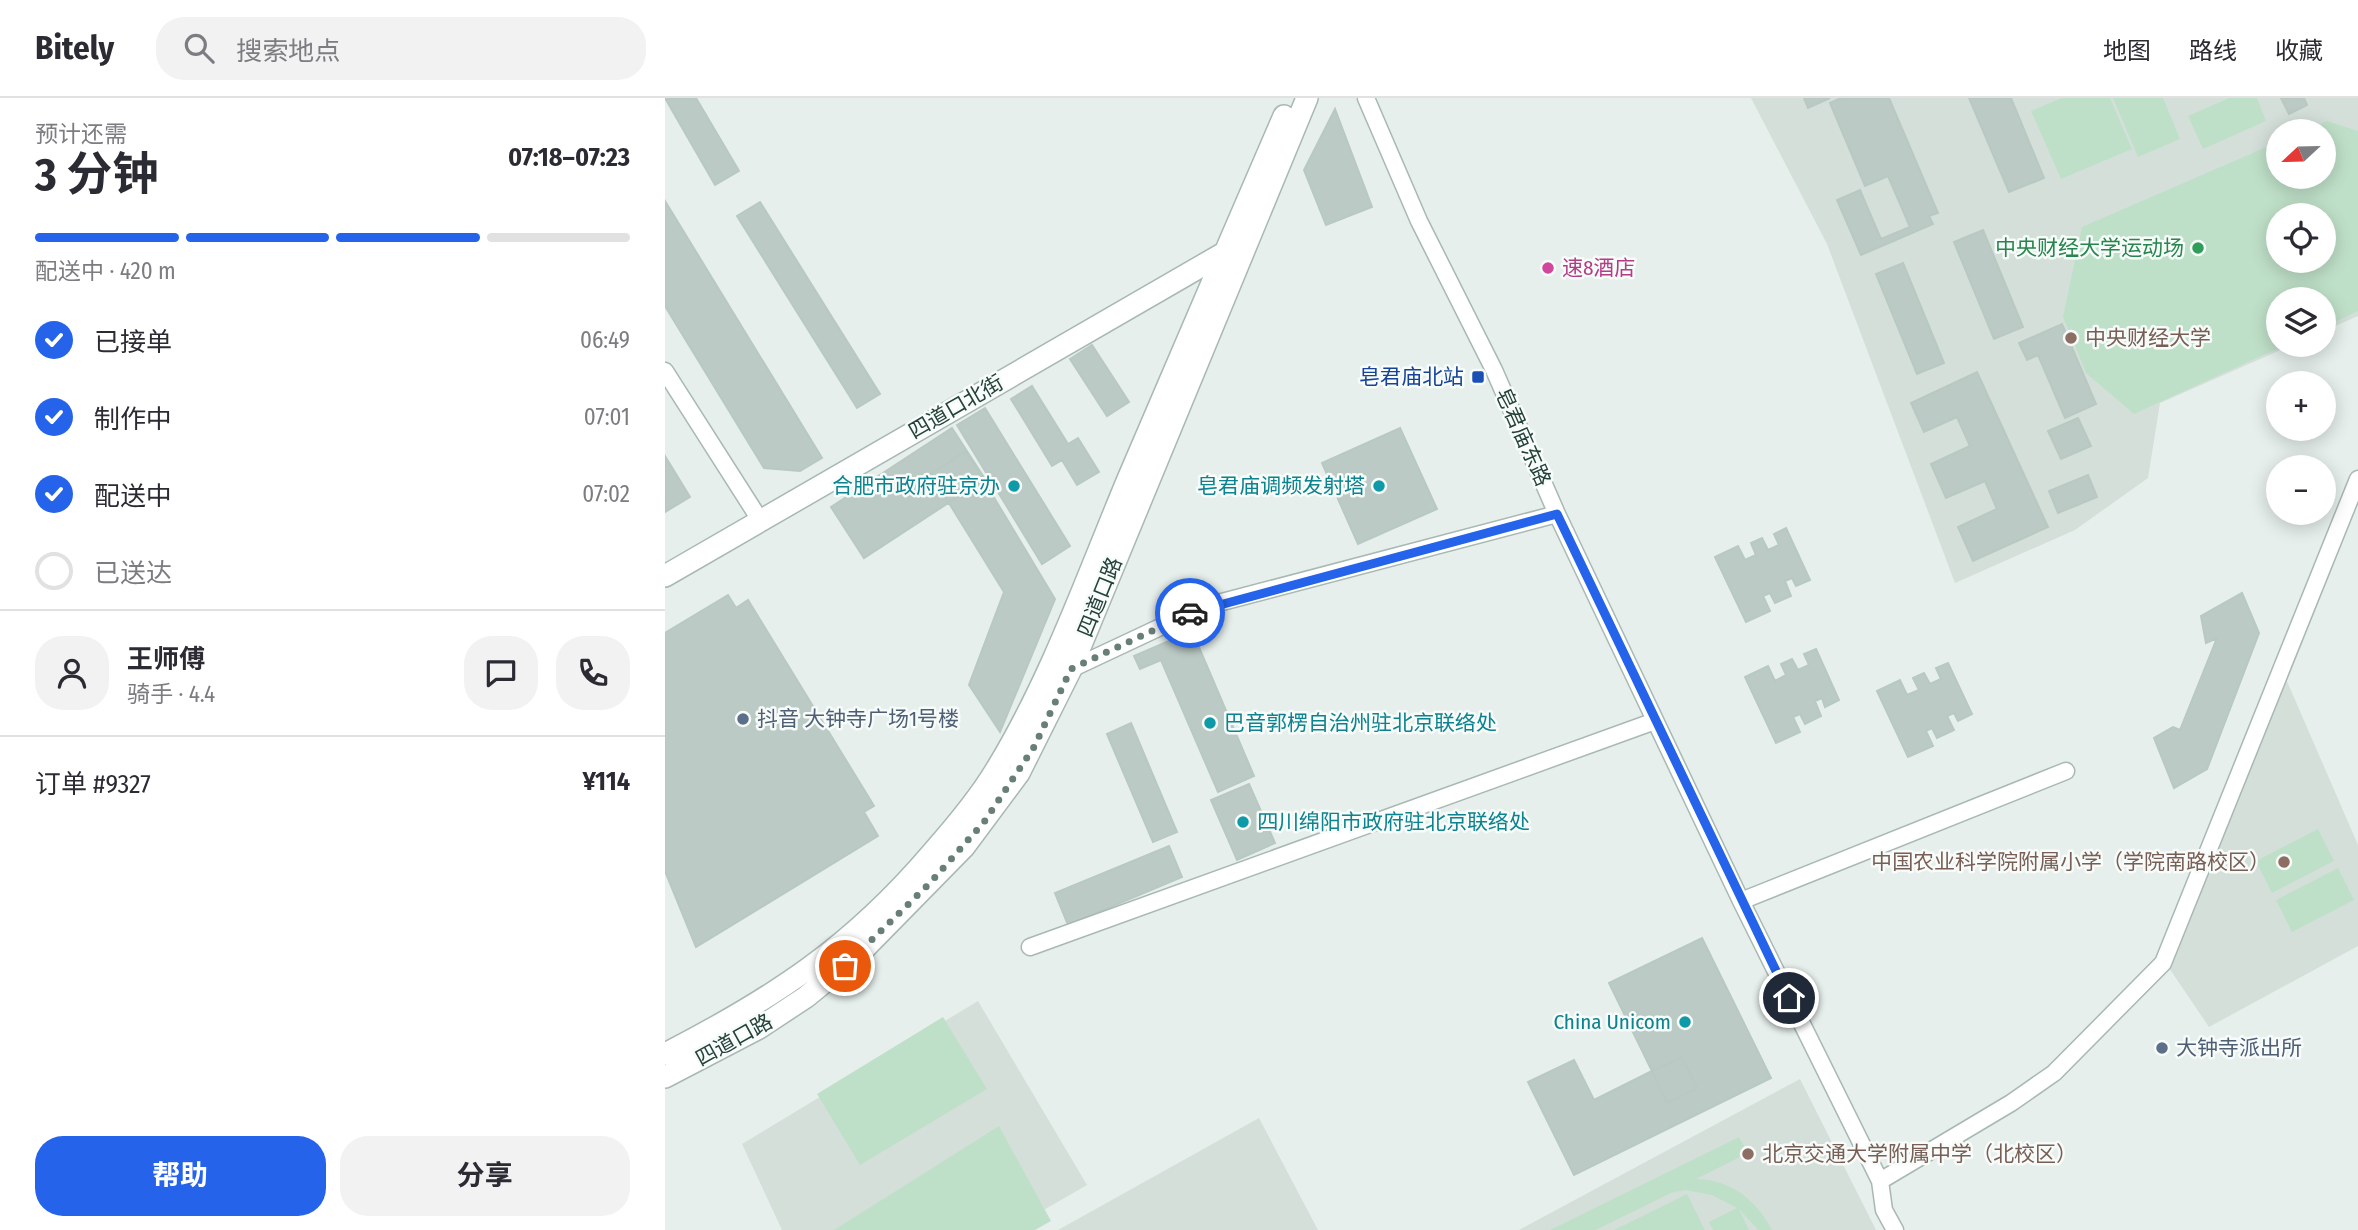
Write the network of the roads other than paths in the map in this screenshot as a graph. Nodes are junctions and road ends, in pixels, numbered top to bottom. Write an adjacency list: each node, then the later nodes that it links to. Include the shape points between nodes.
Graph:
1 (1291, 98): 5 (street, 四道口路)
2 (1307, 98): 4 (street, 四道口路)
3 (1366, 98): 8 (street, 皂君庙东路)
4 (1248, 240): 5 (street, 四道口北街); 11 (street, 四道口路)
5 (1222, 254): 9 (street, 四道口北街); 16 (street, 四道口路, via 1050,668 982,792 905,885 838,948 750,1009)
6 (665, 371): 9 (street)
7 (2358, 480): 18 (street, via 2163,963 2054,1073 2011,1104)
8 (1557, 514): 11 (street, via 1203,607); 12 (street, 皂君庙东路)
9 (759, 520): 10 (street, 四道口北街)
10 (665, 576)
11 (1071, 669): 17 (street, 四道口路, via 1019,773 964,847 905,908 806,997 759,1028)
12 (1655, 721): 14 (street, 皂君庙东路); 15 (street)
13 (2066, 771): 14 (street)
14 (1741, 901): 18 (street, 皂君庙东路)
15 (1030, 947)
16 (665, 1054)
17 (665, 1077)
18 (1880, 1181): 19 (street, 皂君庙东路, via 1884,1210)
19 (1895, 1230)

